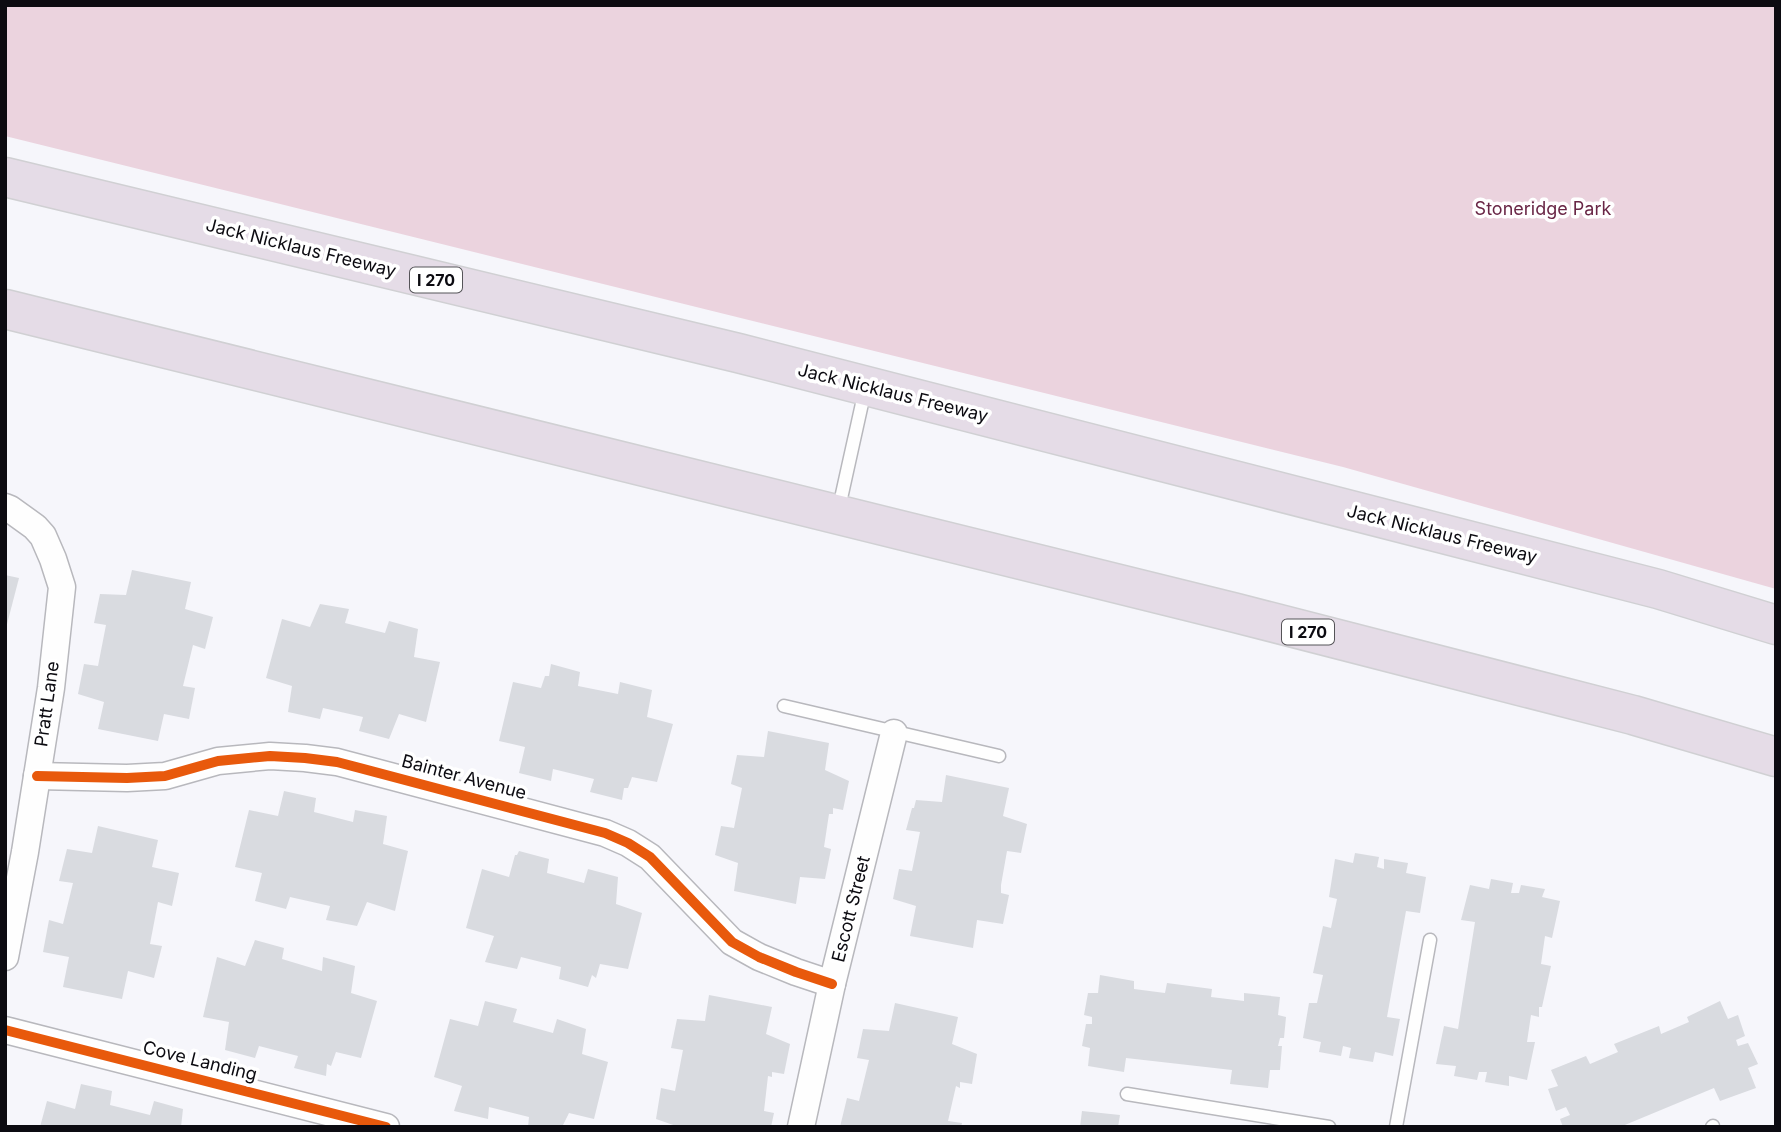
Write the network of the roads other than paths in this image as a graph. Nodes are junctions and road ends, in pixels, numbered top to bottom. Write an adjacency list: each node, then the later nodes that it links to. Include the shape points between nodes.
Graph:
1 (5, 177): 3 (highway, Jack Nicklaus Freeway / I 270)
2 (5, 309): 5 (highway, I 270)
3 (866, 386): 5 (lane); 6 (highway, Jack Nicklaus Freeway / I 270, via 1658,589)
4 (5, 508): 11 (street, Pratt Lane, via 43,536 62,587)
5 (837, 516): 10 (highway, I 270, via 1249,617)
6 (1776, 625)
7 (784, 706): 8 (lane)
8 (894, 733): 9 (lane); 14 (street, Escott Street)
9 (999, 756)
10 (1776, 757)
11 (37, 776): 13 (street, Pratt Lane); 14 (street, Bainter Avenue, via 165,776 218,761 270,756 337,762 628,843 650,857 732,942)
12 (1430, 940): 20 (lane)
13 (5, 957)
14 (832, 984): 18 (street, Escott Street)
15 (5, 1030): 17 (street, Cove Landing)
16 (1127, 1094): 19 (lane)
17 (386, 1127)
18 (801, 1127)
19 (1329, 1127)
20 (1396, 1127)

